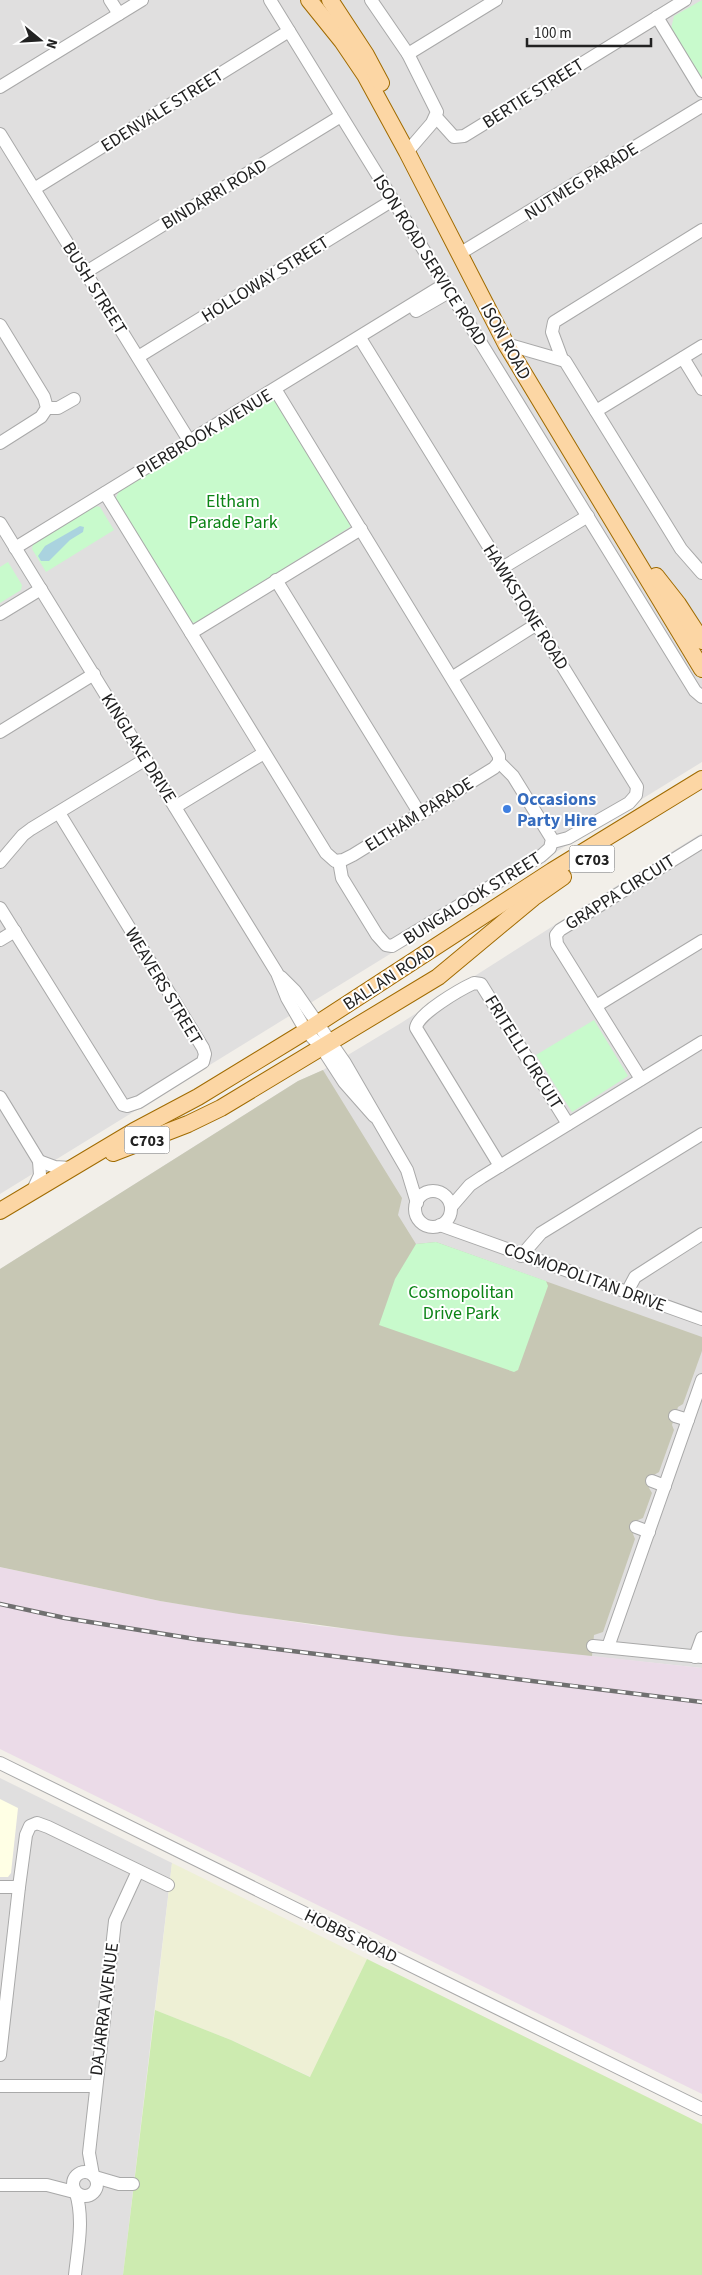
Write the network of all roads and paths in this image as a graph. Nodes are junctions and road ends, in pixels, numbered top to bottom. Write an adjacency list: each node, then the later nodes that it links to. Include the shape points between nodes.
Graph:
1 (110, 0): 10 (street)
2 (133, 0): 10 (street)
3 (142, 0): 10 (street)
4 (270, 0): 12 (street, ISON ROAD SERVICE ROAD)
5 (309, 0): 20 (main road, ISON ROAD, via 365,75)
6 (330, 0): 20 (main road, ISON ROAD, via 383,88 399,121)
7 (371, 0): 13 (street)
8 (496, 0): 13 (street)
9 (685, 0): 11 (street, BERTIE STREET)
10 (119, 14): 14 (street)
11 (656, 17): 15 (street); 18 (street, BERTIE STREET, via 464,136 459,138 450,134)
12 (288, 31): 17 (street, ISON ROAD SERVICE ROAD); 21 (street, EDENVALE STREET)
13 (408, 54): 18 (street, via 436,108)
14 (0, 87)
15 (702, 91)
16 (702, 106): 24 (street, NUTMEG PARADE)
17 (342, 116): 22 (street, ISON ROAD SERVICE ROAD); 25 (street, BINDARRI ROAD)
18 (436, 117): 20 (street)
19 (0, 134): 21 (street, BUSH STREET)
20 (407, 152): 24 (main road, ISON ROAD)
21 (34, 189): 25 (street, BUSH STREET)
22 (393, 200): 26 (street, ISON ROAD SERVICE ROAD); 31 (street, HOLLOWAY STREET)
23 (702, 230): 33 (street, via 554,322 552,332)
24 (459, 254): 29 (main road, ISON ROAD)
25 (86, 272): 31 (street, BUSH STREET)
26 (447, 288): 28 (street, PIERBROOK AVENUE, via 416,311 392,317); 42 (street, ISON ROAD SERVICE ROAD)
27 (0, 325): 37 (street)
28 (360, 338): 34 (street, PIERBROOK AVENUE); 47 (street, HAWKSTONE ROAD)
29 (506, 344): 33 (street, ISON ROAD SERVICE ROAD); 44 (main road, ISON ROAD)
30 (702, 346): 32 (street)
31 (138, 358): 39 (street, BUSH STREET)
32 (682, 358): 35 (street); 38 (street)
33 (562, 359): 38 (street)
34 (276, 389): 39 (street, PIERBROOK AVENUE); 45 (street)
35 (702, 389)
36 (74, 399): 37 (street, via 62,406)
37 (48, 408): 40 (street, via 41,417)
38 (596, 411): 48 (street, via 682,549)
39 (190, 442): 41 (street, PIERBROOK AVENUE)
40 (0, 443)
41 (105, 494): 46 (street, PIERBROOK AVENUE); 53 (street)
42 (588, 516): 47 (street); 58 (street, ISON ROAD SERVICE ROAD, via 695,692)
43 (0, 523): 46 (street, KINGLAKE DRIVE)
44 (614, 524): 54 (main road, ISON ROAD, via 678,604); 55 (main road, ISON ROAD)
45 (361, 529): 49 (street); 57 (street)
46 (15, 548): 50 (street, KINGLAKE DRIVE)
47 (502, 568): 52 (street, HAWKSTONE ROAD)
48 (702, 573)
49 (276, 580): 53 (street); 66 (street)
50 (41, 589): 51 (street); 56 (street, KINGLAKE DRIVE)
51 (0, 614)
52 (537, 624): 57 (street); 67 (street, HAWKSTONE ROAD, via 637,791 628,803 568,838)
53 (191, 633): 60 (street)
54 (702, 641)
55 (702, 669)
56 (94, 674): 59 (street); 61 (street, KINGLAKE DRIVE)
57 (453, 677): 62 (street, via 495,746)
58 (702, 697)
59 (0, 732)
60 (264, 753): 64 (street); 69 (street, via 326,853)
61 (146, 759): 64 (street, KINGLAKE DRIVE); 65 (street)
62 (499, 762): 66 (street, ELTHAM PARADE); 67 (street, BUNGALOOK STREET, via 512,776)
63 (700, 783): 76 (main road, BALLAN ROAD / C703, via 552,871); 78 (main road, BALLAN ROAD / C703, via 533,898 438,977)
64 (175, 807): 76 (street, KINGLAKE DRIVE, via 277,973 287,998)
65 (58, 813): 70 (street, via 22,835); 72 (street, WEAVERS STREET, via 203,1048 203,1062 139,1102 123,1105)
66 (420, 814): 69 (street, ELTHAM PARADE)
67 (552, 842): 69 (street, BUNGALOOK STREET, via 541,856 392,946 385,944 377,935 342,878)
68 (702, 842): 75 (street, GRAPPA CIRCUIT, via 557,932 557,944)
69 (339, 861)
70 (0, 862)
71 (0, 908): 72 (street, WEAVERS STREET)
72 (15, 931): 73 (street)
73 (0, 940)
74 (702, 941): 75 (street)
75 (596, 1006): 79 (street, GRAPPA CIRCUIT)
76 (312, 1028): 78 (street); 86 (main road, BALLAN ROAD / C703)
77 (702, 1042): 79 (street)
78 (326, 1045): 81 (street, via 344,1082); 81 (street, via 345,1063); 86 (main road, BALLAN ROAD / C703, via 221,1108 188,1124)
79 (640, 1080): 82 (street)
80 (0, 1097): 84 (street)
81 (374, 1116): 87 (street)
82 (568, 1124): 85 (street); 85 (street, FRITELLI CIRCUIT, via 481,984 474,983 443,1001 418,1021 416,1028)
83 (702, 1134): 98 (street, via 541,1233)
84 (39, 1161): 86 (street); 89 (street, via 40,1175)
85 (500, 1166): 88 (street)
86 (71, 1168): 89 (main road, BALLAN ROAD / C703)
87 (407, 1170): 90 (street); 92 (street)
88 (470, 1185): 91 (street); 94 (street)
89 (32, 1192): 93 (main road, BALLAN ROAD / C703)
90 (430, 1192): 91 (street); 92 (street)
91 (444, 1195): 94 (street)
92 (417, 1203): 95 (street, via 419,1220 427,1226)
93 (0, 1211)
94 (450, 1211): 95 (street); 96 (street, COSMOPOLITAN DRIVE)
95 (440, 1226): 96 (street, COSMOPOLITAN DRIVE)
96 (468, 1234): 98 (street, COSMOPOLITAN DRIVE)
97 (702, 1234): 99 (street, via 635,1277)
98 (521, 1256): 99 (street, COSMOPOLITAN DRIVE)
99 (627, 1292): 100 (street, COSMOPOLITAN DRIVE)
100 (702, 1319)
101 (702, 1380): 103 (street)
102 (675, 1416): 103 (street)
103 (688, 1420): 105 (street)
104 (652, 1481): 105 (street)
105 (665, 1486): 107 (street)
106 (636, 1527): 107 (street)
107 (649, 1532): 110 (street)
108 (702, 1638): 111 (street)
109 (593, 1646): 110 (street)
110 (608, 1647): 111 (street)
111 (699, 1657)
112 (0, 1763): 121 (street, HOBBS ROAD)
113 (138, 1871): 114 (street); 115 (street, via 48,1827 34,1824 28,1830); 120 (street, DAJARRA AVENUE, via 115,1921)
114 (168, 1885)
115 (20, 1886): 116 (street); 117 (street)
116 (0, 1887)
117 (4, 1987): 118 (street)
118 (0, 2055)
119 (0, 2086): 120 (street)
120 (95, 2086): 122 (street, DAJARRA AVENUE)
121 (702, 2109)
122 (89, 2153): 123 (street, DAJARRA AVENUE); 124 (street, DAJARRA AVENUE)
123 (77, 2175): 124 (street, via 87,2172); 128 (street); 129 (street, via 72,2184)
124 (94, 2176): 125 (street); 130 (street, via 97,2184)
125 (119, 2184): 126 (street); 130 (street)
126 (132, 2184)
127 (0, 2185): 128 (street)
128 (47, 2185): 129 (street)
129 (75, 2192): 130 (street, via 81,2196); 131 (street)
130 (93, 2194): 131 (street)
131 (81, 2220): 132 (street)
132 (74, 2275)

